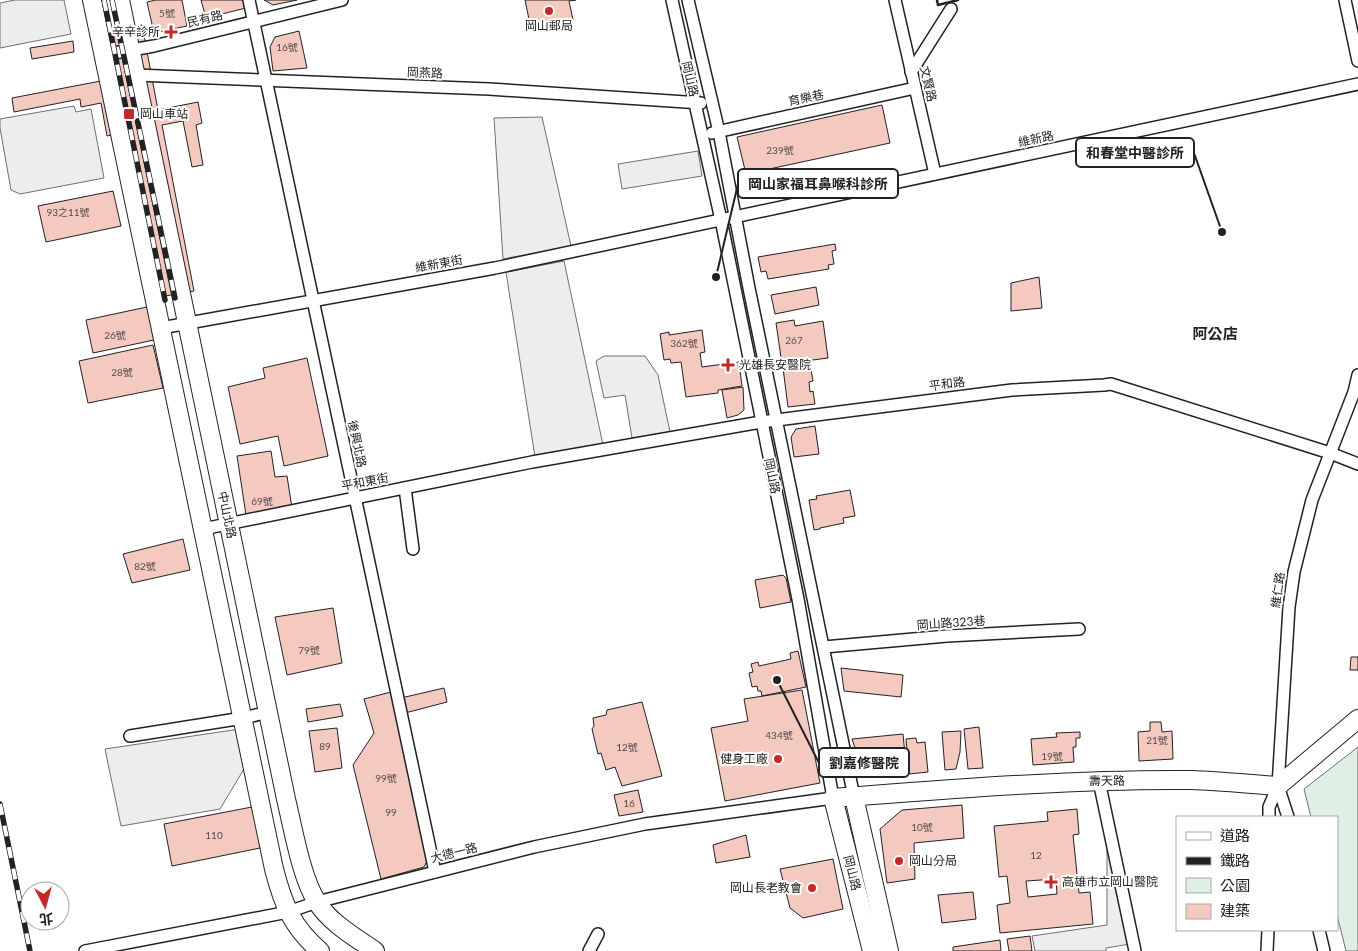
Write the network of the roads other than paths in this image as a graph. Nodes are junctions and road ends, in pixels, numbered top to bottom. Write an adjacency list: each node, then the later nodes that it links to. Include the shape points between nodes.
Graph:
1 (92, 0): 12 (main road, 中山北路)
2 (120, 0): 11 (main road, 中山北路)
3 (249, 0): 10 (street, 後興北路)
4 (342, 0): 10 (street, 民有路)
5 (672, 0): 19 (street, 岡山路)
6 (688, 0): 20 (street, 岡山路)
7 (895, 0): 14 (street, 文賢路)
8 (1345, 0): 13 (street)
9 (951, 10): 14 (street)
10 (253, 22): 11 (street, 民有路); 16 (street, 後興北路)
11 (130, 50): 12 (street, 民有路); 15 (main road, 中山北路)
12 (103, 56): 28 (main road, 中山北路)
13 (1358, 61)
14 (912, 72): 18 (street, 文賢路)
15 (136, 75): 16 (street, 岡燕路); 27 (main road, 中山北路)
16 (266, 80): 19 (street, 岡燕路, via 489,89); 26 (street, 後興北路)
17 (1358, 84): 23 (street, 維新路)
18 (915, 88): 21 (street, 育樂巷); 23 (street, 文賢路)
19 (696, 103): 20 (street, 岡燕路); 22 (street, 岡山路)
20 (713, 104): 21 (street, 岡山路)
21 (719, 132): 22 (street, 育樂巷); 24 (street, 岡山路)
22 (703, 135): 25 (street, 岡山路)
23 (935, 174): 24 (street, 維新路)
24 (736, 216): 25 (street, 維新路); 30 (street, 岡山路)
25 (721, 220): 26 (street, 維新東街, via 495,268); 31 (street, 岡山路)
26 (313, 301): 27 (street, 維新東街); 36 (street, 後興北路)
27 (188, 324): 28 (street, 維新東街); 37 (main road, 中山北路)
28 (161, 328): 38 (main road, 中山北路)
29 (1358, 375): 32 (street, 維仁路)
30 (777, 420): 31 (street, 平和路); 32 (street, 平和路, via 1012,390 1111,384); 41 (street, 岡山路)
31 (761, 422): 33 (street, 平和路); 49 (street, 岡山路, via 798,599)
32 (1330, 453): 34 (street, 平和路); 47 (street, 維仁路, via 1312,500 1294,572)
33 (532, 462): 35 (street, 平和東街)
34 (1358, 464)
35 (405, 488): 36 (street, 平和東街); 39 (street)
36 (355, 498): 37 (street, 平和東街); 52 (street, 後興北路)
37 (229, 524): 38 (street, 平和東街); 42 (main road, 中山北路)
38 (203, 528): 43 (main road, 中山北路)
39 (413, 549)
40 (1079, 629): 41 (street, 岡山路323巷)
41 (824, 647): 48 (street, 岡山路)
42 (269, 712): 43 (street); 53 (main road, 中山北路, via 299,854)
43 (243, 718): 45 (street); 54 (main road, 中山北路, via 274,869)
44 (1358, 719): 47 (main road)
45 (130, 736)
46 (1100, 781): 47 (main road, 壽天路, via 1192,780); 48 (main road, 壽天路); 64 (street)
47 (1278, 786): 50 (street, 維仁路, via 1269,807); 51 (street)
48 (854, 797): 49 (main road, 壽天路); 63 (main road, 岡山路)
49 (833, 798): 52 (street, 大德一路, via 645,824); 62 (main road, 岡山路)
50 (1269, 816)
51 (1288, 816)
52 (435, 872): 53 (street, 大德一路)
53 (317, 902): 54 (street, 大德一路); 60 (main road, 中山北路, via 342,928)
54 (288, 912): 58 (street, 大德一路); 59 (main road, 中山北路, via 304,937)
55 (1268, 931): 65 (street)
56 (1319, 931): 66 (street)
57 (598, 934): 61 (street)
58 (85, 950)
59 (320, 951)
60 (375, 951)
61 (589, 951)
62 (872, 951)
63 (889, 951)
64 (1135, 951)
65 (1267, 951)
66 (1324, 951)

